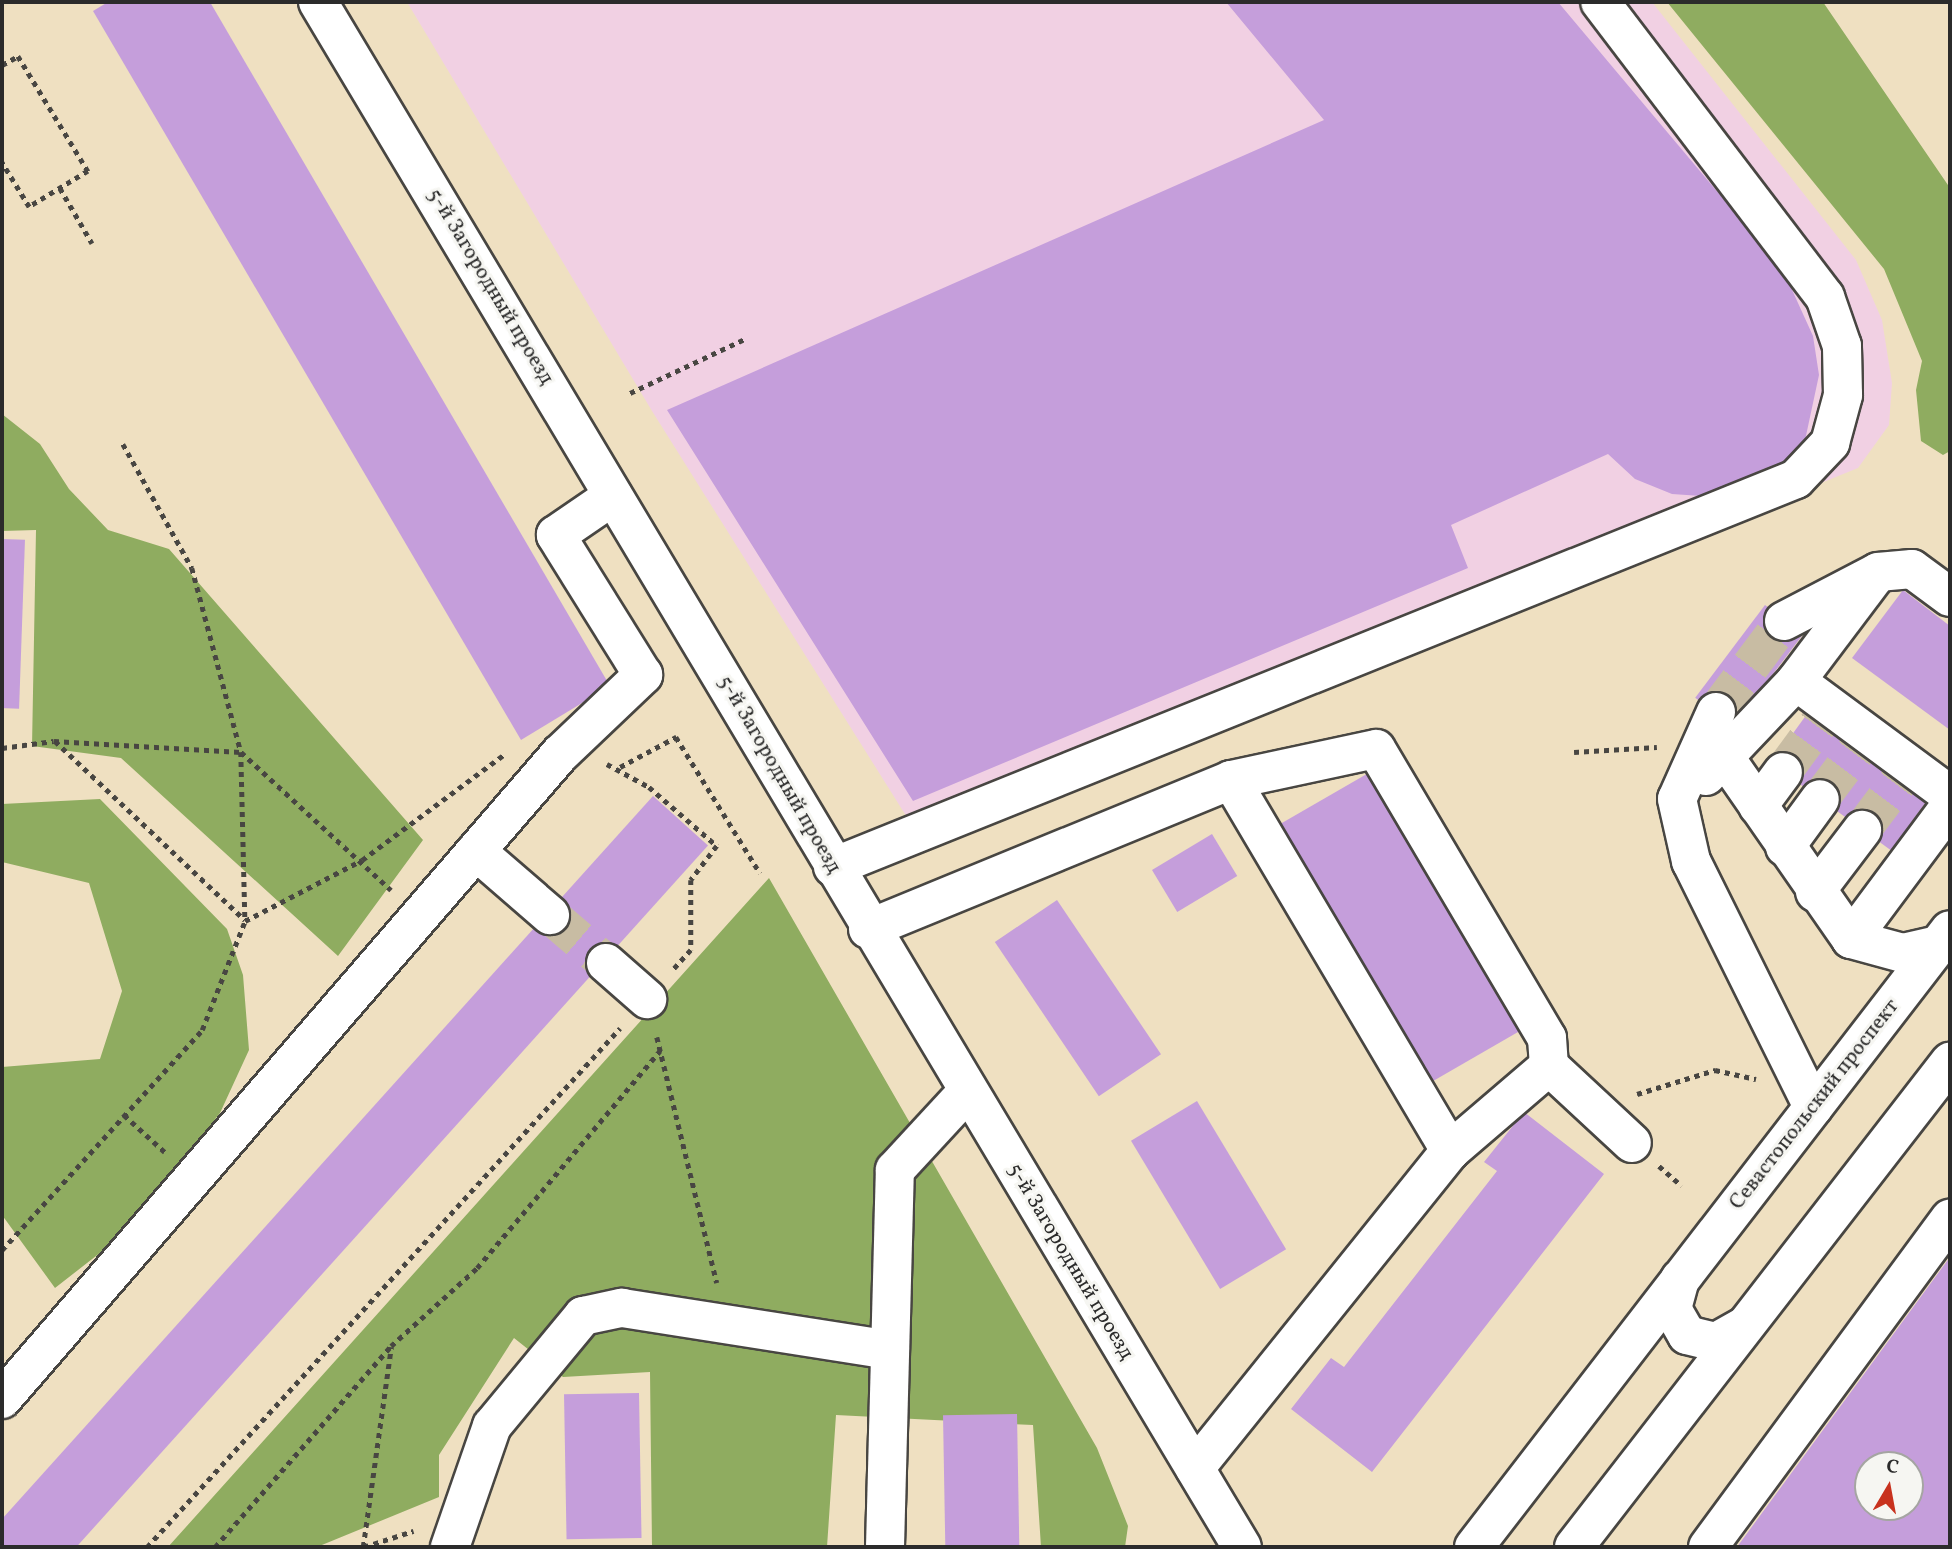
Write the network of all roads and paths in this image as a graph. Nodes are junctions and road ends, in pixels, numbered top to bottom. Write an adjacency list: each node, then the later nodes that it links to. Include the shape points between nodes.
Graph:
1 (318, 2): 10 (street, 5-й Загородный проезд)
2 (1600, 2): 34 (street, via 1825,298 1842,346 1843,395 1830,443 1796,479)
3 (2, 65): 5 (path, via 18,56 88,171)
4 (2, 163): 5 (path, via 29,207)
5 (60, 188): 6 (path)
6 (92, 243)
7 (747, 338): 8 (path)
8 (630, 393)
9 (123, 444): 20 (path, via 192,568)
10 (613, 496): 32 (street, via 556,535 643,675 560,754); 34 (street, 5-й Загородный проезд)
11 (1878, 572): 12 (street, via 1912,569); 13 (street); 14 (street)
12 (1950, 597)
13 (1784, 621)
14 (1797, 681): 22 (street); 25 (street, via 1825,715 1862,743 1904,774)
15 (1716, 712): 27 (street)
16 (54, 741): 17 (path); 20 (path); 39 (path)
17 (2, 747)
18 (1662, 747): 21 (path)
19 (510, 750): 33 (path)
20 (241, 752): 33 (path); 39 (path)
21 (1574, 752)
22 (1726, 759): 27 (street); 28 (street)
23 (1783, 772): 28 (street)
24 (1231, 780): 40 (street); 47 (street, via 1376,749 1547,1038); 54 (street)
25 (1950, 795)
26 (1820, 799): 31 (street)
27 (1677, 800): 50 (street, via 1691,861)
28 (1758, 806): 31 (street)
29 (1950, 806): 42 (street)
30 (1862, 830): 37 (street)
31 (1785, 847): 37 (street)
32 (476, 851): 38 (street); 63 (street)
33 (362, 860): 36 (path); 39 (path)
34 (833, 867): 40 (street, 5-й Загородный проезд)
35 (760, 873): 44 (path, via 676,737 620,767 717,846 691,880 691,950)
36 (392, 891)
37 (1815, 892): 42 (street)
38 (550, 915)
39 (245, 921): 52 (path, via 202,1030)
40 (868, 929): 49 (street, 5-й Загородный проезд)
41 (1945, 937): 42 (street, via 1903,953); 50 (street, Севастопольский проспект)
42 (1851, 939)
43 (606, 963): 44 (street)
44 (647, 999): 45 (path); 65 (path)
45 (660, 1051): 59 (path); 61 (path, via 477,1268)
46 (1950, 1062): 60 (street, Севастопольский проспект)
47 (1549, 1066): 51 (street); 54 (street)
48 (1767, 1082): 51 (path, via 1715,1070)
49 (967, 1092): 62 (street, via 895,1170); 64 (street, 5-й Загородный проезд)
50 (1813, 1107): 58 (street, Севастопольский проспект)
51 (1592, 1108): 53 (street)
52 (124, 1115): 55 (path); 57 (path)
53 (1632, 1143)
54 (1450, 1151): 64 (street)
55 (172, 1158)
56 (1950, 1219): 73 (street)
57 (2, 1250)
58 (1680, 1279): 60 (street, Севастопольский проспект, via 1672,1308 1687,1335 1716,1342); 71 (street, Севастопольский проспект)
59 (727, 1325): 62 (street); 68 (street, via 622,1308 583,1315 492,1426)
60 (1743, 1328): 72 (street, Севастопольский проспект)
61 (391, 1346): 66 (path); 67 (path)
62 (890, 1350): 69 (street)
63 (2, 1399)
64 (1195, 1468): 70 (street, 5-й Загородный проезд)
65 (147, 1547)
66 (215, 1547)
67 (363, 1547)
68 (450, 1547)
69 (886, 1547)
70 (1242, 1547)
71 (1474, 1547)
72 (1574, 1547)
73 (1709, 1547)

